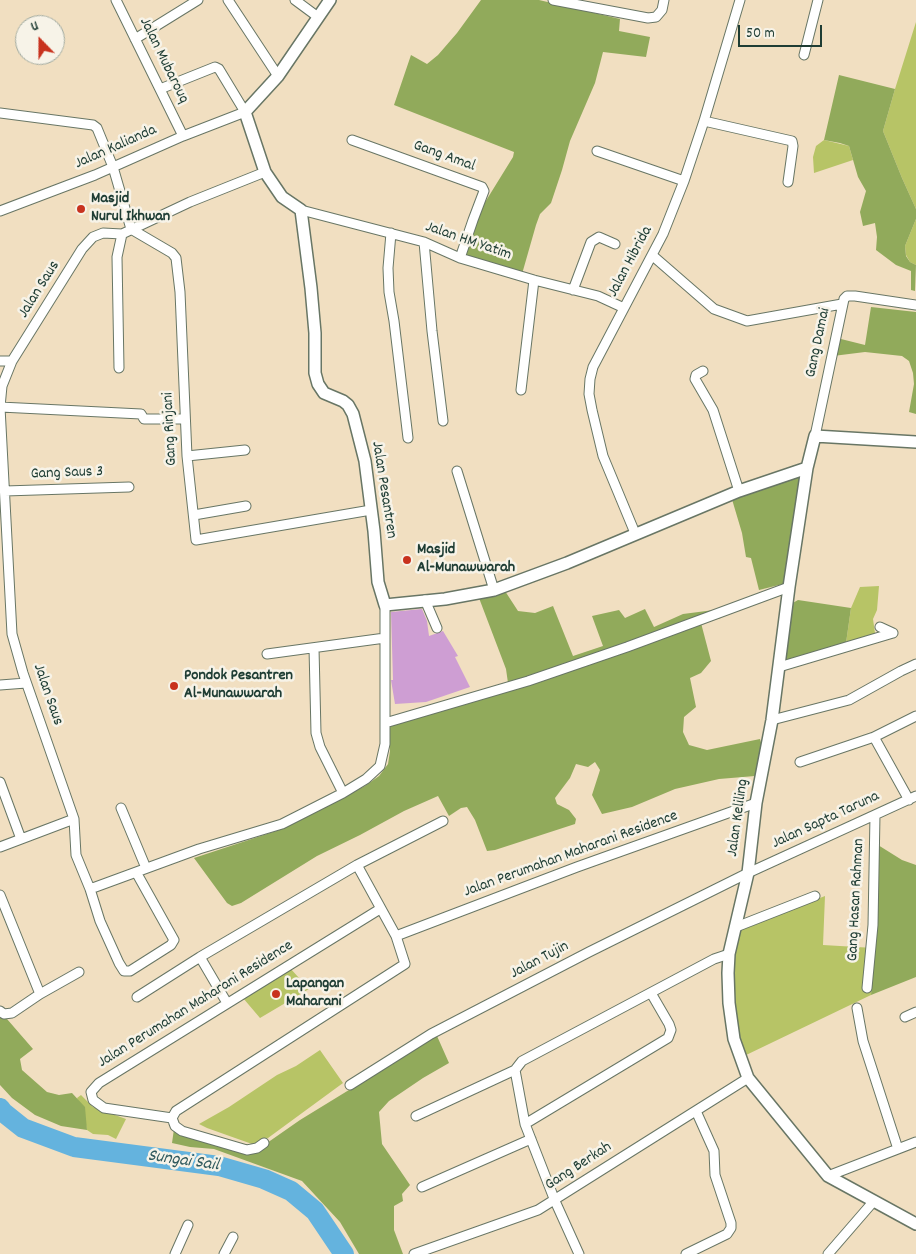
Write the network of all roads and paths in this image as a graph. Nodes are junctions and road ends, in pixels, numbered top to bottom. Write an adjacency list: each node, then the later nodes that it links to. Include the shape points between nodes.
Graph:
1 (116, 0): 13 (street, Jalan Mubarouq)
2 (198, 0): 11 (street)
3 (228, 0): 15 (street)
4 (295, 0): 12 (street)
5 (330, 0): 12 (street)
6 (552, 0): 10 (street)
7 (664, 0): 10 (street, via 656,18)
8 (740, 0): 19 (street, Jalan Hibrida)
9 (818, 0): 14 (street)
10 (570, 2)
11 (187, 3): 13 (street)
12 (318, 17): 15 (street)
13 (135, 40): 16 (street, Jalan Mubarouq)
14 (804, 55)
15 (278, 76): 17 (street)
16 (160, 89): 17 (street, via 215,67); 20 (street, Jalan Mubarouq)
17 (244, 112): 20 (street, Jalan Kalianda); 24 (street)
18 (0, 113): 23 (street, via 93,125)
19 (704, 121): 25 (street, Jalan Hibrida); 26 (street, via 792,141)
20 (183, 136): 23 (street, Jalan Kalianda)
21 (352, 140): 35 (street, Gang Amal, via 482,187 484,192)
22 (597, 151): 25 (street)
23 (113, 167): 28 (street, Jalan Kalianda); 29 (street)
24 (265, 172): 27 (street, via 282,197); 29 (street, Jalan Saus)
25 (684, 181): 34 (street, Jalan Hibrida)
26 (788, 182)
27 (301, 210): 30 (street, Jalan HM Yatim); 60 (street, Jalan Pesantren, via 311,288 315,373 324,393 343,401 351,410 365,461)
28 (0, 211)
29 (131, 229): 31 (street, Jalan Saus); 47 (street, Gang Rinjani, via 176,258)
30 (390, 233): 32 (street, Jalan HM Yatim); 50 (street, via 389,292)
31 (122, 234): 42 (street, Jalan Saus, via 102,232 88,242); 43 (street, via 117,257)
32 (424, 242): 35 (street, Jalan HM Yatim); 48 (street)
33 (614, 244): 37 (street, via 599,237 591,242)
34 (653, 256): 38 (street, via 714,309 747,320); 40 (street, Jalan Hibrida)
35 (460, 258): 36 (street, Jalan HM Yatim)
36 (534, 280): 37 (street, Jalan HM Yatim); 45 (street)
37 (573, 290): 40 (street, Jalan HM Yatim, via 598,296)
38 (842, 304): 39 (street, Gang Damai, via 851,296); 49 (street, Gang Damai)
39 (916, 304)
40 (624, 308): 62 (street, Jalan Hibrida, via 593,367 589,394 596,432)
41 (0, 361): 42 (street)
42 (12, 361): 46 (street, Jalan Saus, via 2,386)
43 (119, 368)
44 (703, 371): 58 (street, via 695,379 713,410)
45 (521, 390)
46 (0, 407): 47 (street, via 141,414 144,419); 57 (street, Jalan Saus)
47 (185, 420): 53 (street, Gang Rinjani)
48 (443, 421)
49 (815, 436): 51 (street); 54 (street, Jalan Keliling)
50 (408, 438)
51 (916, 442)
52 (245, 450): 53 (street)
53 (187, 456): 61 (street, Gang Rinjani)
54 (807, 468): 58 (street); 63 (street, Jalan Keliling)
55 (457, 471): 64 (street)
56 (129, 487): 57 (street, Gang Saus 3)
57 (5, 491): 74 (street, Jalan Saus, via 11,625)
58 (739, 491): 62 (street)
59 (246, 506): 61 (street)
60 (371, 510): 61 (street, Gang Rinjani, via 196,540); 66 (street, Jalan Pesantren, via 378,582)
61 (194, 515)
62 (635, 533): 64 (street)
63 (789, 587): 73 (street, Jalan Keliling); 78 (street, via 528,681)
64 (494, 590): 65 (street)
65 (425, 600): 66 (street); 68 (street)
66 (385, 605): 69 (street)
67 (880, 627): 73 (street, via 892,633)
68 (437, 628)
69 (385, 638): 70 (street); 78 (street)
70 (314, 648): 71 (street); 82 (street, via 316,734)
71 (267, 654)
72 (916, 664): 77 (street, via 850,700)
73 (779, 667): 77 (street, Jalan Keliling)
74 (26, 683): 75 (street); 87 (street, Jalan Saus)
75 (0, 685)
76 (916, 716): 79 (street)
77 (772, 720): 84 (street, Jalan Keliling)
78 (385, 723): 82 (street, via 380,766)
79 (874, 737): 80 (street); 83 (street)
80 (800, 762)
81 (0, 782): 89 (street)
82 (343, 793): 92 (street, via 282,824)
83 (912, 798): 86 (street, Jalan Sapta Taruna)
84 (756, 803): 94 (street, Jalan Keliling); 100 (street, Jalan Perumahan Maharani Residence)
85 (121, 808): 92 (street)
86 (876, 815): 94 (street, Jalan Sapta Taruna); 104 (street, Gang Hasan Rahman, via 873,926)
87 (74, 819): 89 (street); 95 (street, Jalan Saus, via 76,855)
88 (443, 821): 91 (street)
89 (21, 839): 90 (street)
90 (0, 847)
91 (357, 865): 98 (street); 102 (street)
92 (146, 868): 93 (street)
93 (136, 872): 95 (street); 95 (street, Jalan Saus, via 174,940 172,945 130,971 124,971 119,963)
94 (748, 873): 99 (street, Jalan Keliling); 115 (street, Jalan Tujin, via 431,1034)
95 (90, 889)
96 (0, 895): 106 (street)
97 (815, 896): 99 (street)
98 (380, 909): 100 (street); 108 (street, Jalan Perumahan Maharani Residence)
99 (736, 927): 101 (street, Jalan Keliling)
100 (396, 936): 118 (street, via 405,964 176,1110)
101 (730, 954): 105 (street, via 714,959); 114 (street, Jalan Keliling, via 729,1002 734,1039)
102 (200, 957): 107 (street); 108 (street)
103 (79, 972): 106 (street)
104 (867, 988)
105 (651, 993): 113 (street, via 522,1061); 119 (street, via 669,1024 668,1038)
106 (40, 994): 110 (street, via 9,1014)
107 (137, 997)
108 (228, 1003): 118 (street, Jalan Perumahan Maharani Residence, via 99,1083 91,1092 93,1100 104,1108)
109 (857, 1008): 123 (street, via 863,1041)
110 (0, 1011)
111 (916, 1012): 112 (street)
112 (905, 1017)
113 (515, 1070): 117 (street); 119 (street)
114 (748, 1078): 116 (street, Gang Berkah); 124 (street, Jalan Keliling)
115 (350, 1085)
116 (696, 1111): 126 (street, Gang Berkah); 135 (street, via 714,1151 715,1175 731,1223 727,1234)
117 (416, 1116)
118 (172, 1118): 122 (street, via 182,1131 248,1150)
119 (524, 1124): 120 (street)
120 (531, 1139): 125 (street); 126 (street)
121 (916, 1142): 123 (street)
122 (264, 1143)
123 (898, 1149): 124 (street)
124 (828, 1176): 127 (street, Jalan Keliling)
125 (422, 1188)
126 (555, 1201): 133 (street, Gang Berkah); 134 (street)
127 (873, 1202): 128 (street, Jalan Keliling); 136 (street)
128 (916, 1224)
129 (188, 1226): 131 (street)
130 (233, 1237): 132 (street)
131 (175, 1254)
132 (224, 1254)
133 (414, 1254)
134 (579, 1254)
135 (686, 1254)
136 (828, 1254)

